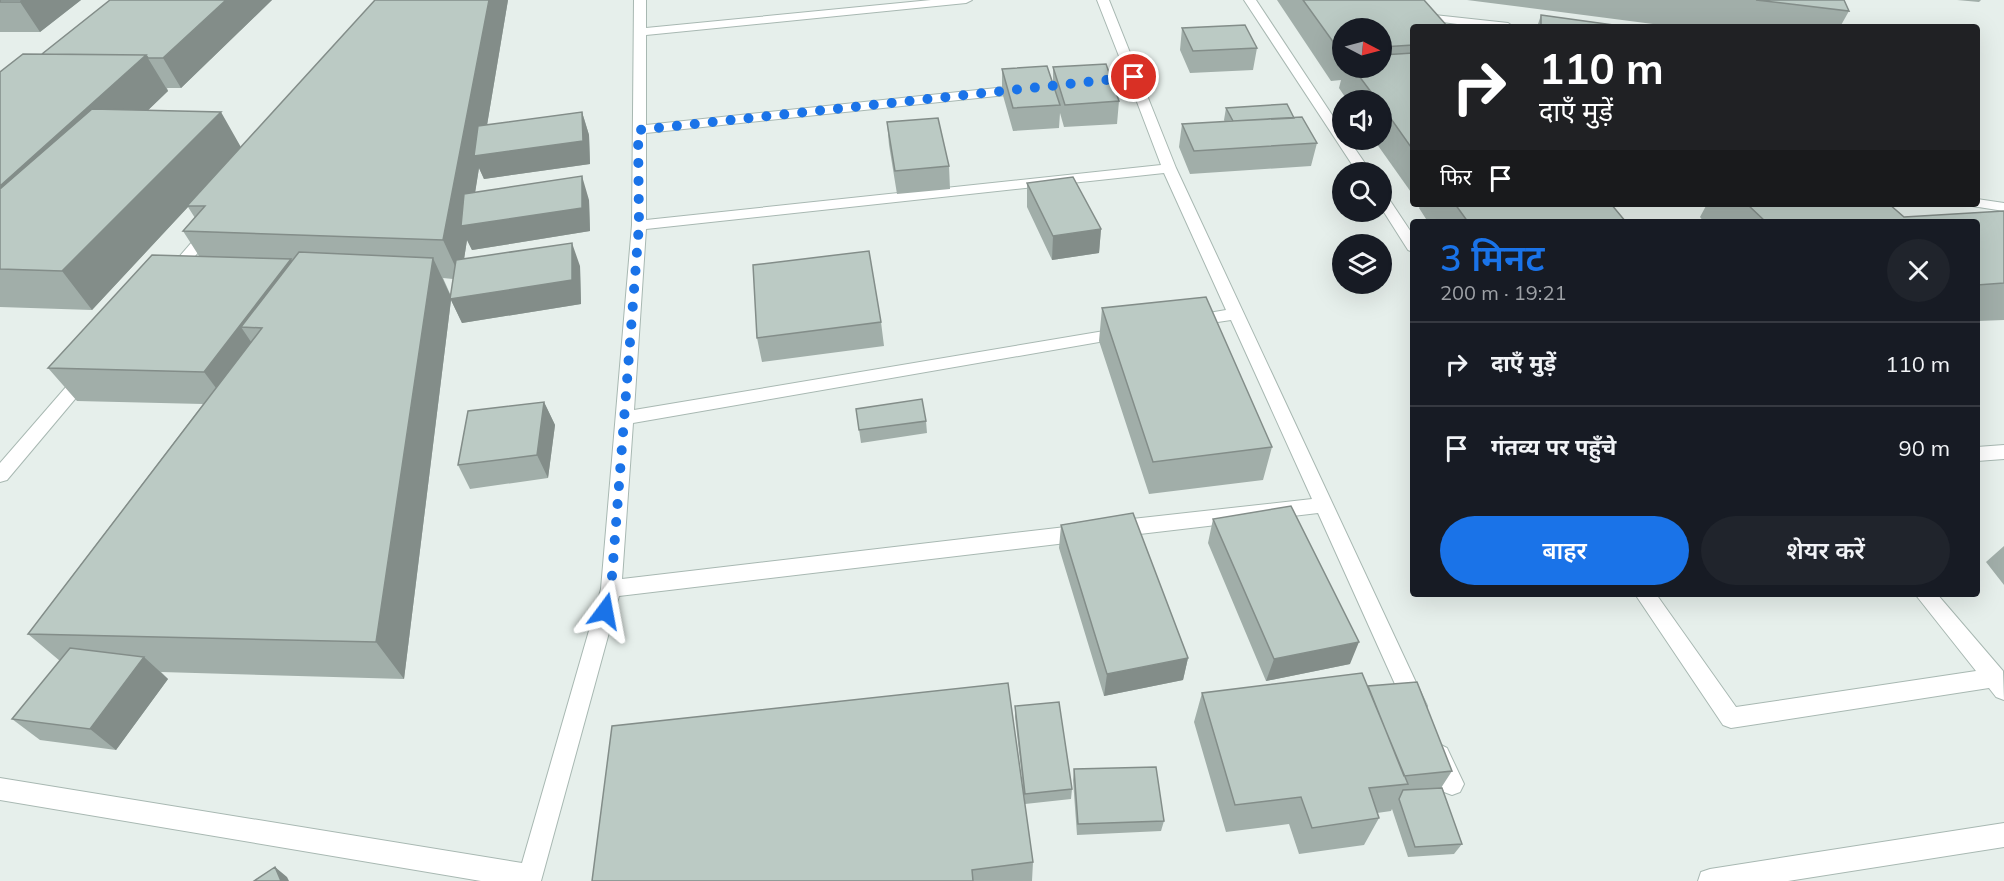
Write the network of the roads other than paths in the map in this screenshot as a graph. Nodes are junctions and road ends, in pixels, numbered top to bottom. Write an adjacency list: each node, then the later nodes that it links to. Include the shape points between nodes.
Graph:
1 (640, 0): 7 (street)
2 (966, 0): 7 (street)
3 (1103, 0): 8 (street)
4 (1250, 0): 12 (street)
5 (1431, 24): 6 (street, via 1422,13)
6 (1490, 24)
7 (639, 32): 11 (street)
8 (1134, 77): 9 (street); 13 (street)
9 (1075, 83)
10 (1039, 87): 11 (street)
11 (638, 130): 18 (street)
12 (1357, 162)
13 (1169, 168): 18 (street); 21 (street)
14 (1980, 203): 15 (street)
15 (2004, 207)
16 (1392, 214): 19 (street)
17 (222, 215): 20 (street)
18 (639, 225): 25 (street)
19 (1410, 242)
20 (161, 287)
21 (1235, 314): 22 (street); 29 (street)
22 (1176, 324)
23 (1141, 330): 25 (street)
24 (92, 368): 28 (street)
25 (624, 418): 30 (street)
26 (2004, 452): 27 (street)
27 (1980, 454)
28 (0, 475)
29 (1323, 505): 30 (street); 34 (street)
30 (611, 589): 39 (street)
31 (1647, 597): 33 (street, via 1731,718)
32 (1927, 597): 33 (street)
33 (1999, 684)
34 (1422, 719)
35 (1432, 741): 36 (street)
36 (1452, 784)
37 (0, 789): 39 (street)
38 (2004, 835): 40 (street)
39 (529, 879)
40 (1710, 881)

